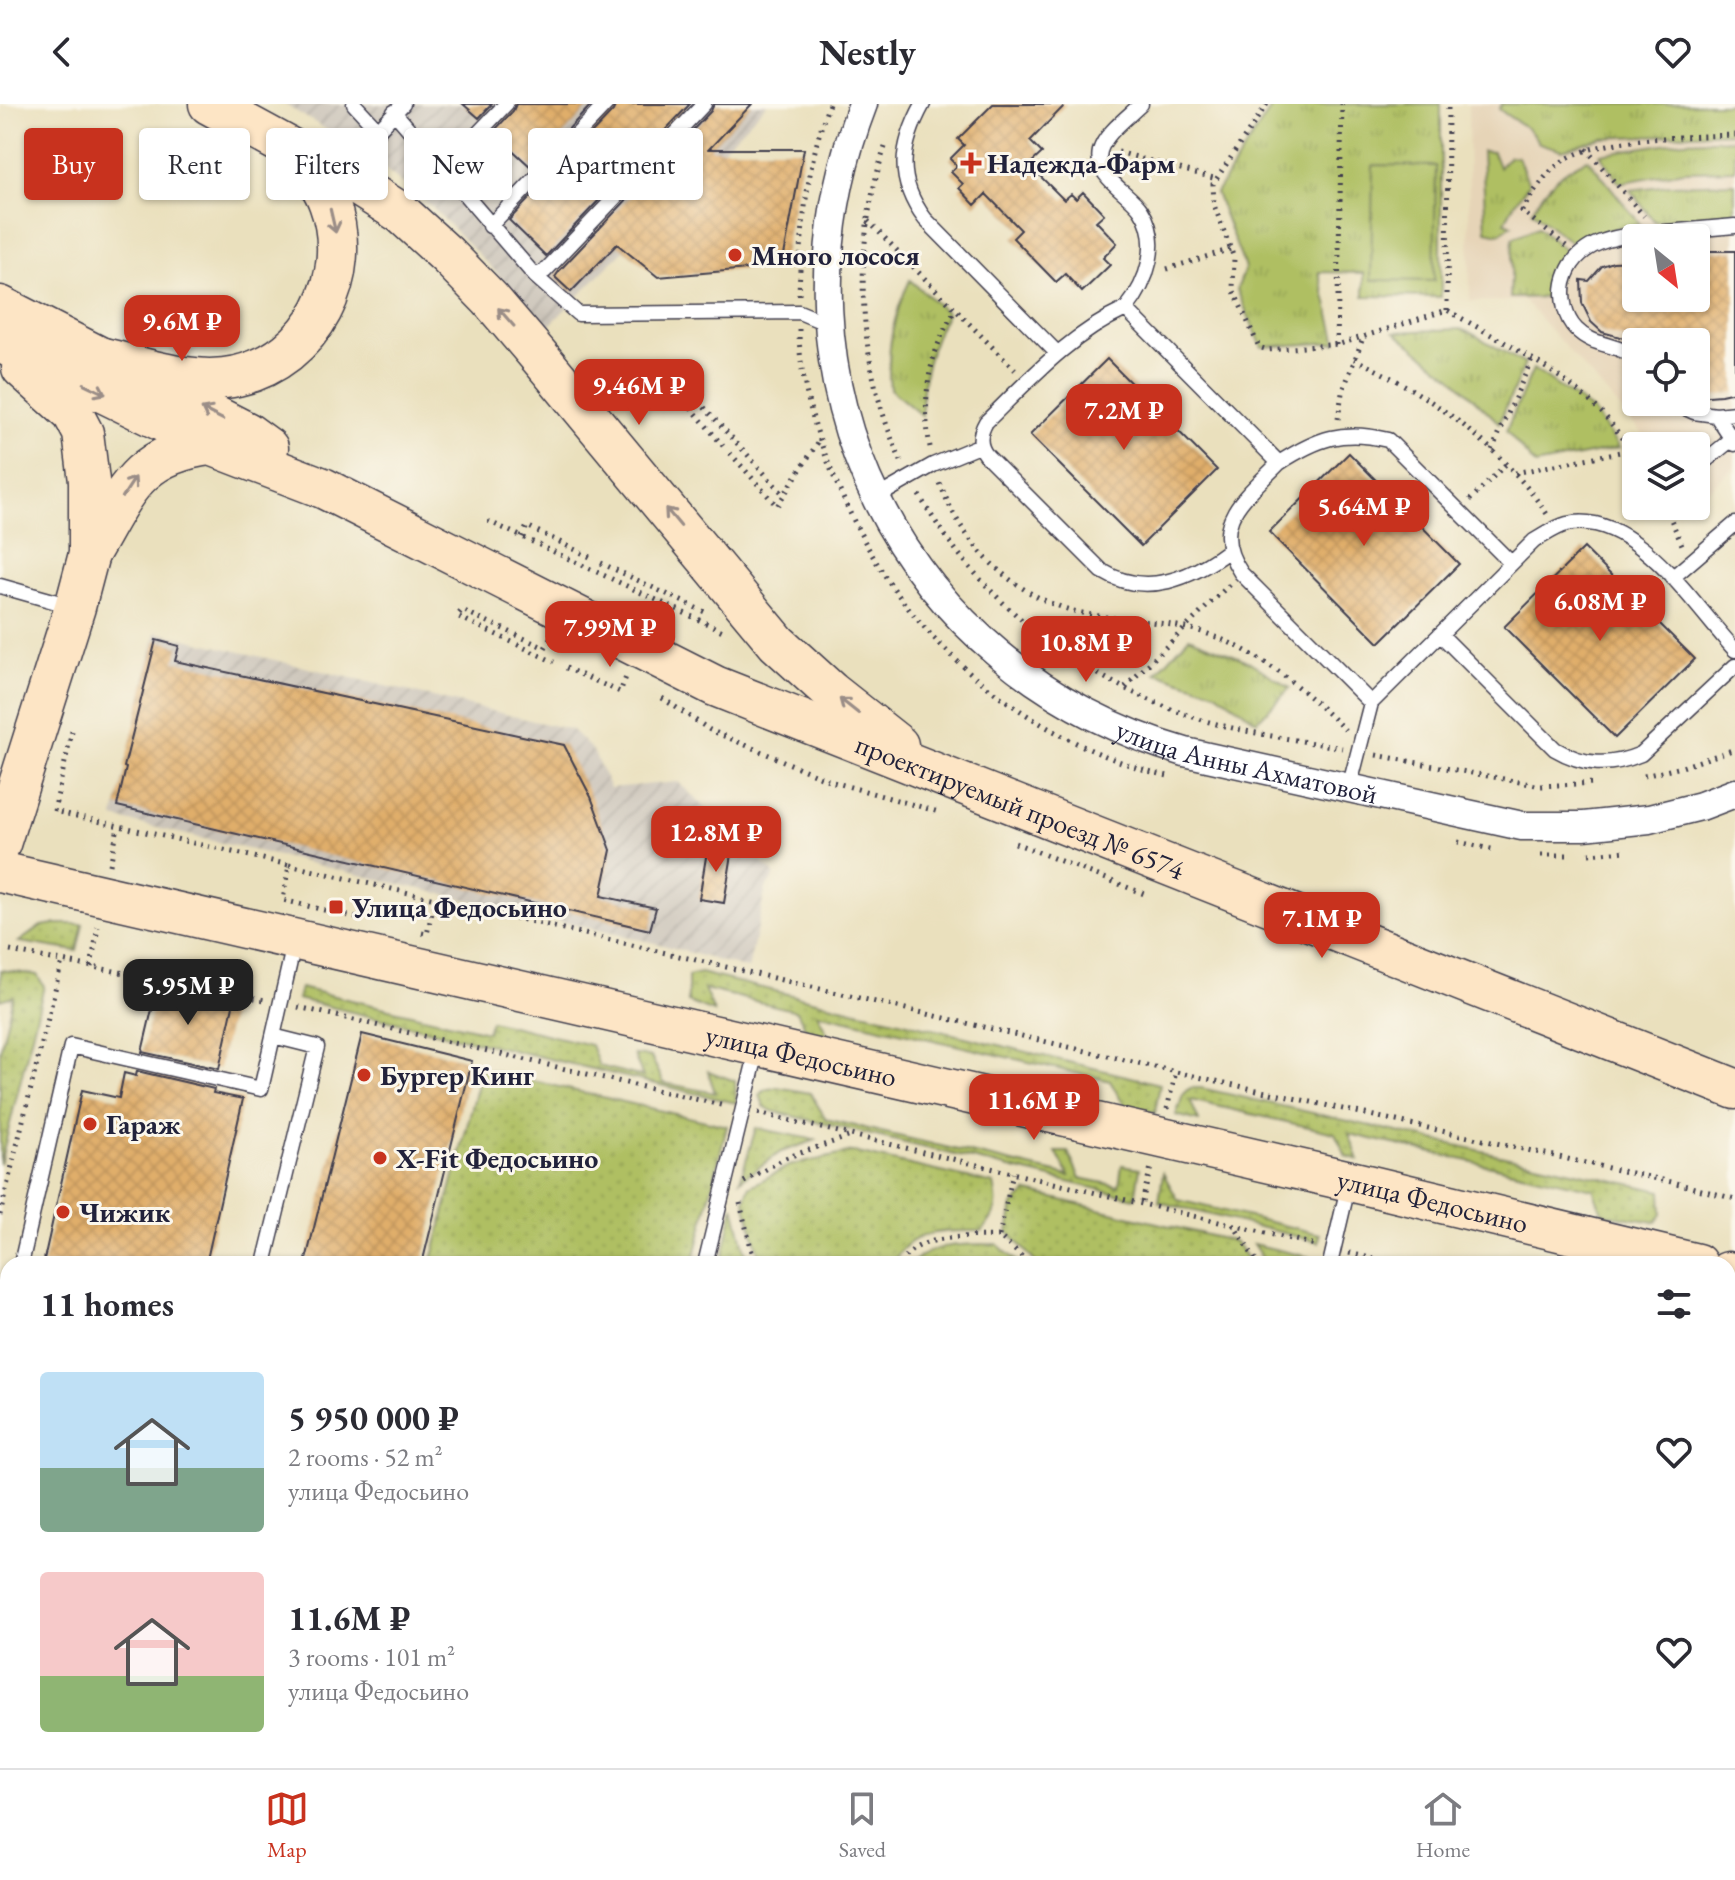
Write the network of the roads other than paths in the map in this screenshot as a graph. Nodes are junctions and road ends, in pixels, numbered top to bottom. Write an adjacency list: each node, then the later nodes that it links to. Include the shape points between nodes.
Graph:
1 (209, 104): 12 (main road)
2 (354, 104): 9 (lane, via 378,130)
3 (506, 104): 11 (lane)
4 (606, 104): 16 (lane)
5 (704, 104): 18 (lane)
6 (863, 104): 21 (street, улица Анны Ахматовой, via 846,150 832,217)
7 (923, 104): 25 (lane, via 903,162 912,202)
8 (1141, 104): 20 (lane, via 1101,148 1105,174 1142,211 1151,255 1139,293)
9 (398, 108): 10 (lane)
10 (413, 128)
11 (483, 128)
12 (266, 134)
13 (328, 200): 26 (main road, one-way to 26, via 338,245 332,290 323,311 295,346 257,370 213,379)
14 (381, 200): 48 (main road, one-way to 14, via 777,643 490,299 401,213)
15 (468, 200): 16 (lane)
16 (490, 226): 18 (lane)
17 (1735, 226): 24 (lane, via 1609,238 1579,256 1566,274 1565,311 1589,340)
18 (535, 276): 21 (lane, via 578,314 799,312)
19 (0, 306): 26 (main road, проектируемый проезд № 6574)
20 (1126, 309): 25 (lane); 34 (lane)
21 (828, 324): 36 (street, улица Анны Ахматовой, via 843,411)
22 (0, 342): 31 (main road, проектируемый проезд № 6574, one-way to 31)
23 (0, 350): 39 (main road, via 73,414 83,433)
24 (1622, 350)
25 (1056, 352): 32 (lane, via 986,422)
26 (103, 358): 35 (main road, проектируемый проезд № 6574, one-way to 26, via 246,432)
27 (1735, 413): 29 (lane)
28 (1710, 414): 29 (lane)
29 (1716, 415): 30 (lane)
30 (1733, 441): 33 (lane)
31 (211, 445): 35 (main road, проектируемый проезд № 6574); 39 (main road, one-way to 31, via 137,475 183,448)
32 (981, 445): 36 (lane); 38 (lane, via 1115,579 1142,584 1181,578)
33 (1710, 458)
34 (1279, 463): 38 (lane, via 1235,507); 40 (lane, via 1336,436 1388,440)
35 (323, 488): 48 (main road, проектируемый проезд № 6574, via 715,686)
36 (875, 498): 49 (street, улица Анны Ахматовой, via 957,617 1012,666 1062,700 1148,741)
37 (1735, 524): 41 (lane)
38 (1229, 550): 47 (lane, via 1241,573)
39 (89, 554): 43 (main road)
40 (1511, 563): 41 (lane, via 1557,527 1590,522 1632,538); 44 (lane)
41 (1672, 578): 45 (lane)
42 (0, 586): 43 (lane)
43 (75, 607): 51 (main road)
44 (1440, 634): 46 (lane, via 1555,749 1593,764 1641,754); 47 (lane)
45 (1735, 650)
46 (1735, 666)
47 (1371, 703): 49 (lane)
48 (933, 772): 56 (main road, проектируемый проезд № 6574)
49 (1349, 788): 50 (street, улица Анны Ахматовой, via 1522,826 1649,819)
50 (1735, 793)
51 (0, 844)
52 (0, 872): 53 (main road, улица Федосьино)
53 (295, 940): 54 (lane); 55 (main road, улица Федосьино)
54 (273, 1036): 59 (lane, via 261,1089 71,1046); 60 (lane, via 317,1047)
55 (758, 1047): 57 (main road, улица Федосьино); 61 (lane)
56 (1735, 1089)
57 (1350, 1181): 58 (main road, улица Федосьино); 62 (lane)
58 (1616, 1254)
59 (23, 1256)
60 (266, 1256)
61 (707, 1256)
62 (1332, 1256)

